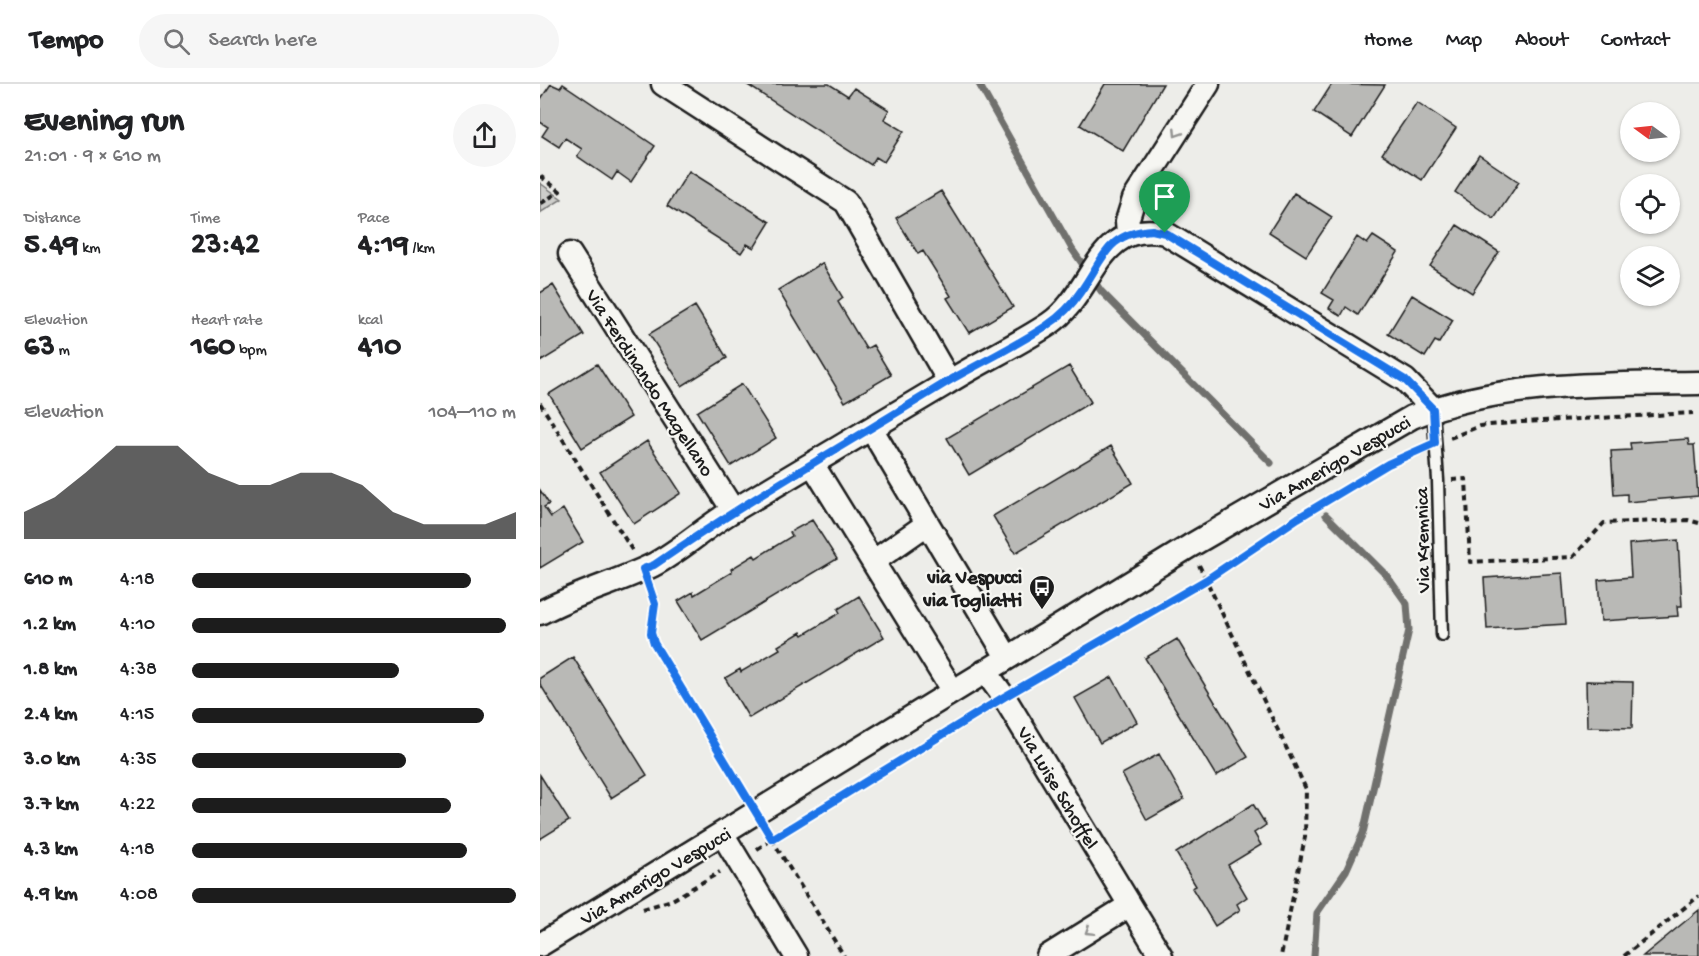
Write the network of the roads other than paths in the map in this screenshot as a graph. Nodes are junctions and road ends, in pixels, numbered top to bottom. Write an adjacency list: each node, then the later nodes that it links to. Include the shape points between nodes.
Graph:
1 (663, 84): 5 (street, via 846,202)
2 (1208, 84): 3 (street, one-way to 3, via 1134,199 1127,221)
3 (1128, 234): 5 (street, via 1112,243 1059,318); 7 (street, via 1152,230 1165,233 1405,380)
4 (570, 254): 10 (street, Via Ferdinando Magellano)
5 (949, 381): 8 (street)
6 (1699, 382): 7 (street, Via Amerigo Vespucci, via 1505,392)
7 (1433, 409): 14 (lane, Via Kremnica); 15 (street, Via Amerigo Vespucci, via 1387,429)
8 (872, 430): 9 (street); 11 (street)
9 (813, 465): 10 (street); 12 (street)
10 (733, 510): 13 (street, via 654,565 571,596)
11 (927, 524): 12 (street); 15 (street)
12 (874, 561): 17 (street)
13 (540, 613)
14 (1442, 635)
15 (1007, 657): 16 (street, Via Amerigo Vespucci)
16 (985, 671): 17 (street, Via Amerigo Vespucci); 19 (street, Via Luise Schoffel)
17 (952, 690): 18 (street, Via Amerigo Vespucci)
18 (723, 835): 20 (street, Via Amerigo Vespucci); 21 (street)
19 (1130, 905): 22 (street, one-way to 22); 23 (street, Via Luise Schoffel)
20 (540, 945)
21 (796, 956)
22 (1048, 956)
23 (1161, 956)

